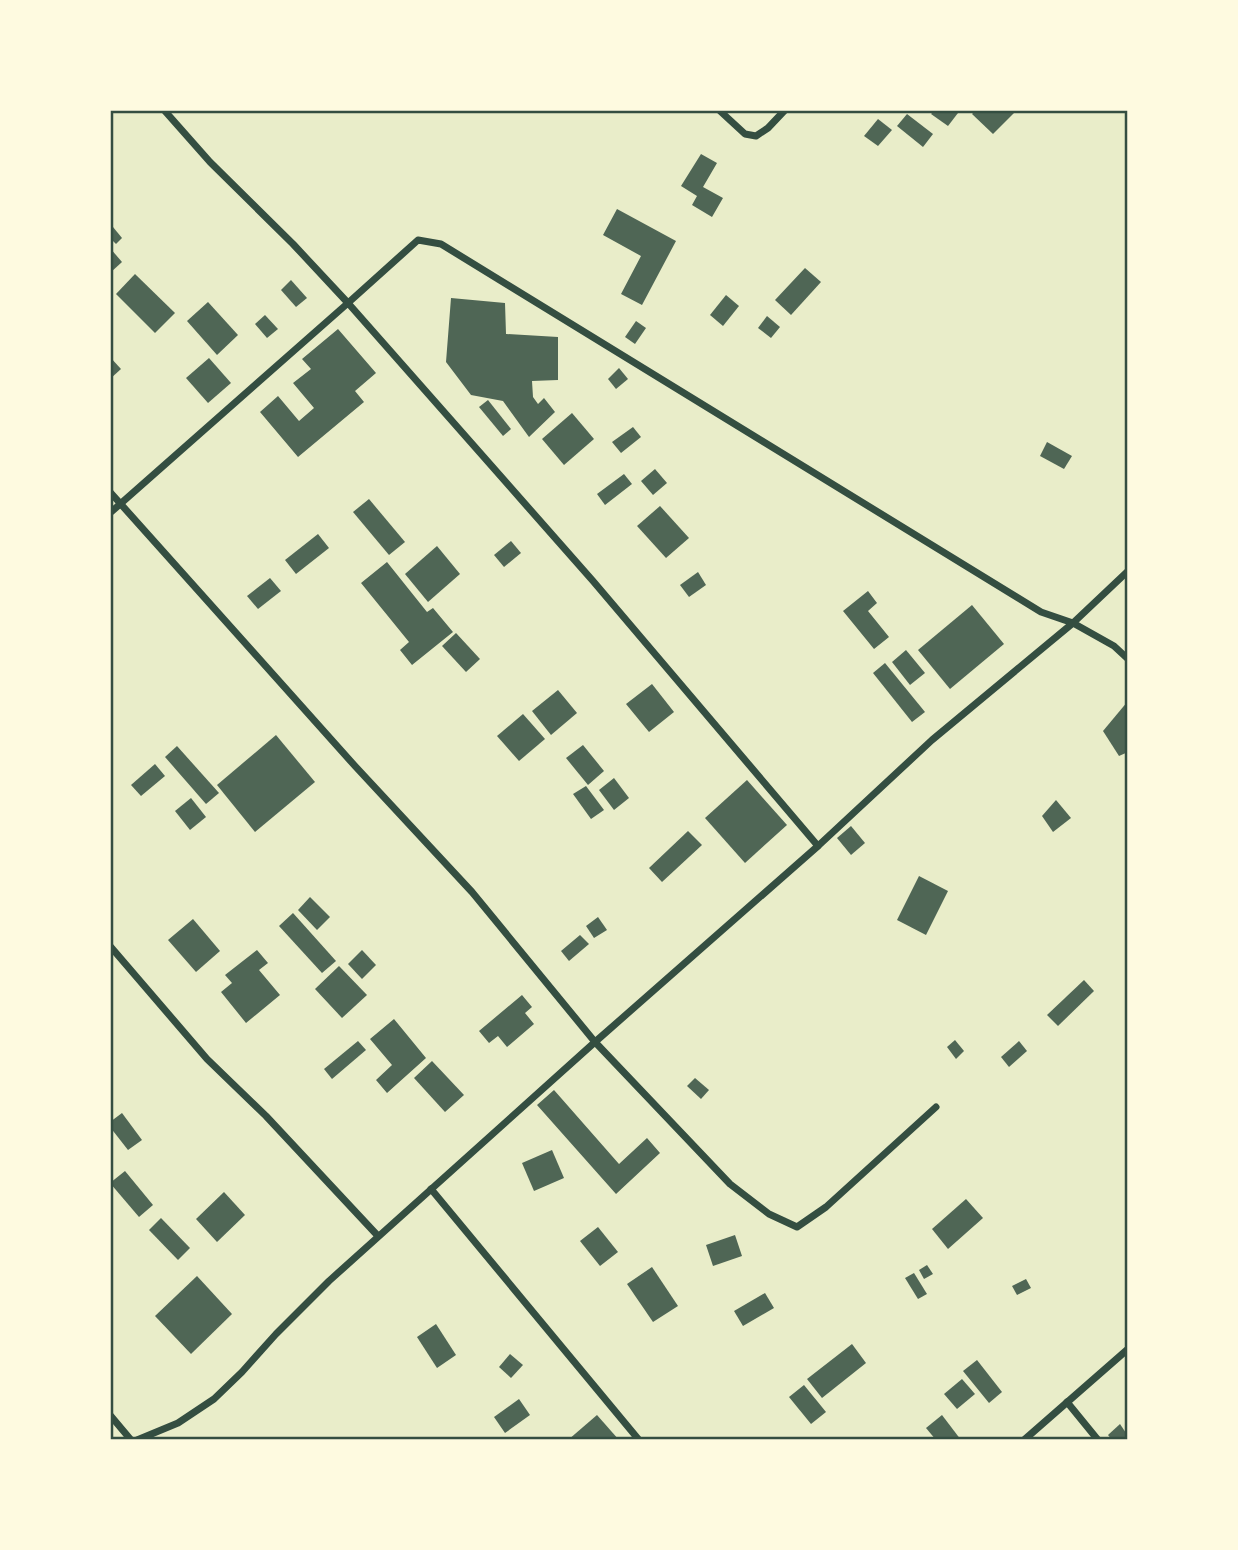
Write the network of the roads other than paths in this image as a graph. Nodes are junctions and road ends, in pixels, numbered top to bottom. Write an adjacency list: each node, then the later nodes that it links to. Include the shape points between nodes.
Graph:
1 (164, 110): 4 (street)
2 (719, 110): 3 (street, via 745,134 756,136)
3 (785, 110)
4 (348, 303): 6 (street); 9 (street, via 418,240 440,244 1041,612); 11 (street)
5 (110, 492): 6 (street)
6 (120, 503): 7 (street); 13 (street, via 472,892)
7 (110, 513)
8 (1128, 571): 9 (street)
9 (1073, 623): 10 (street, via 1115,646); 11 (street, via 932,740)
10 (1128, 659)
11 (818, 846): 13 (street)
12 (110, 946): 16 (street, via 207,1059)
13 (595, 1042): 14 (street, via 730,1184 769,1214 797,1227 826,1207); 15 (street)
14 (936, 1107)
15 (431, 1189): 16 (street); 22 (street)
16 (378, 1236): 21 (street, via 214,1399 178,1423)
17 (1128, 1349): 18 (street)
18 (1067, 1402): 23 (street); 24 (street)
19 (110, 1415): 20 (street)
20 (131, 1440)
21 (137, 1440)
22 (639, 1440)
23 (1024, 1440)
24 (1098, 1440)

